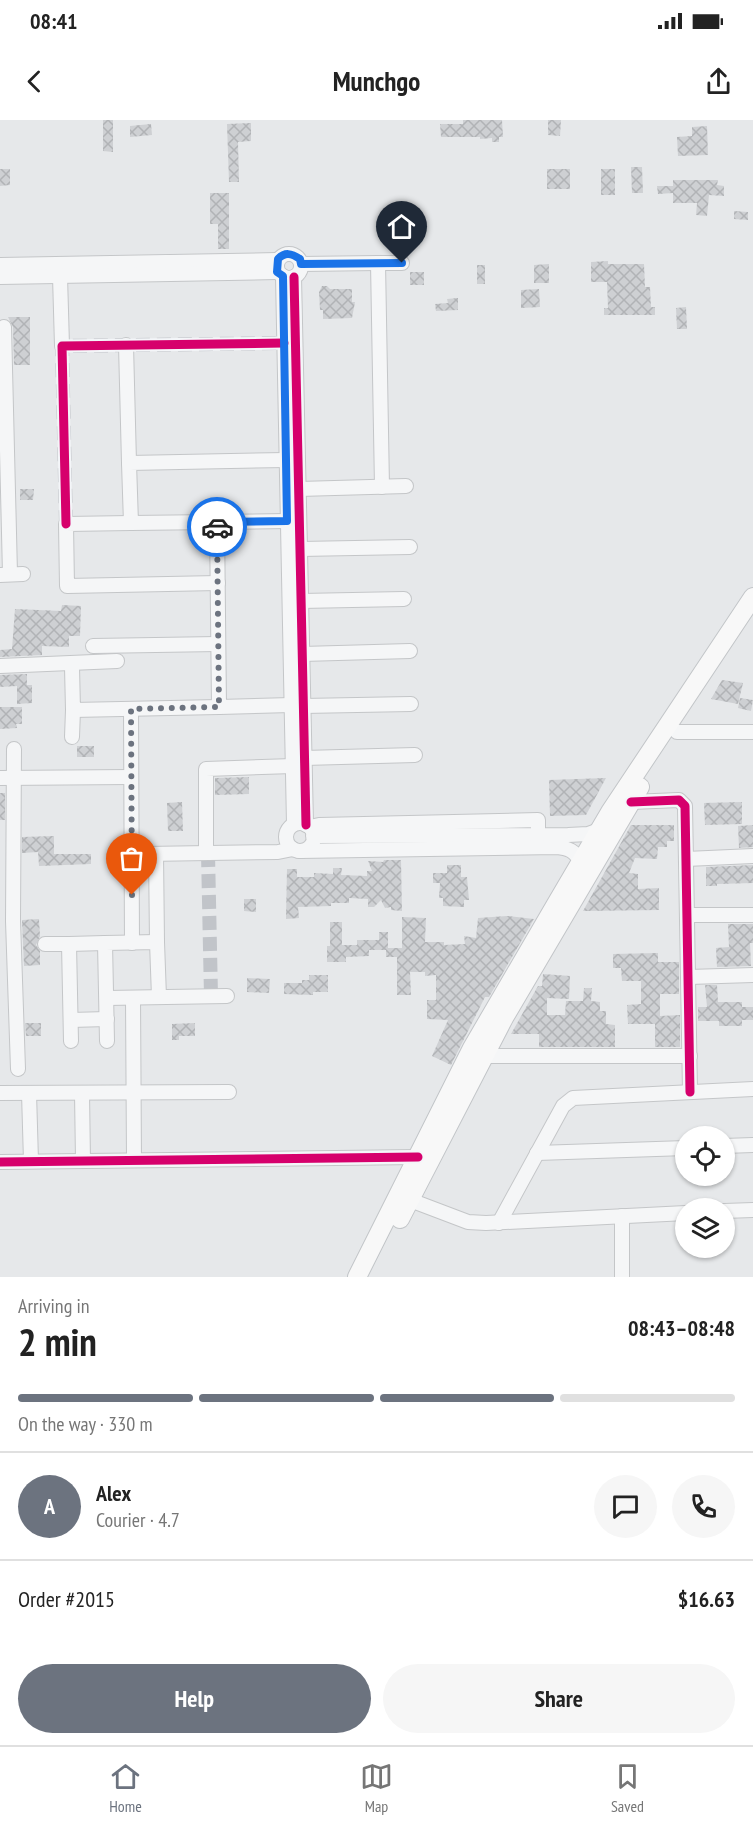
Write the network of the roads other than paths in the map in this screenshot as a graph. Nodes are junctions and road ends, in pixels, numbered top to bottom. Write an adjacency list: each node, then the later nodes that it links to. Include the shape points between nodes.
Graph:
1 (378, 263): 2 (street); 4 (street); 13 (street)
2 (402, 263)
3 (0, 265): 5 (street)
4 (287, 270): 5 (street); 10 (street); 14 (street)
5 (61, 271): 6 (street); 9 (street)
6 (0, 277)
7 (4, 327): 20 (street)
8 (126, 345): 11 (street)
9 (62, 346)
10 (286, 460): 11 (street); 15 (street)
11 (129, 463): 17 (street)
12 (406, 486): 13 (street)
13 (382, 487): 14 (street)
14 (299, 489): 19 (street)
15 (287, 521): 16 (street); 35 (street)
16 (217, 522): 17 (street); 21 (street)
17 (130, 523): 21 (street, via 66,524 67,590)
18 (410, 548): 19 (street)
19 (300, 549): 24 (street)
20 (11, 574)
21 (218, 583): 26 (street)
22 (753, 597): 33 (main road)
23 (404, 599): 24 (street)
24 (301, 601): 29 (street)
25 (753, 619): 33 (main road)
26 (218, 644): 27 (street); 36 (street)
27 (93, 646)
28 (410, 651): 29 (street)
29 (302, 654): 35 (street)
30 (117, 661): 31 (street)
31 (0, 666)
32 (72, 667): 38 (street)
33 (698, 688): 39 (main road); 50 (main road)
34 (411, 704): 35 (street)
35 (297, 706): 36 (street); 44 (street)
36 (219, 707): 37 (street)
37 (131, 709): 38 (street); 45 (street)
38 (73, 710): 41 (street)
39 (676, 732): 40 (street); 48 (main road)
40 (753, 732)
41 (72, 738)
42 (14, 749): 47 (street)
43 (415, 756): 44 (street)
44 (298, 762): 49 (street); 52 (street, via 206,769)
45 (131, 777): 47 (street); 60 (street)
46 (0, 778): 47 (street)
47 (14, 778): 59 (street)
48 (631, 802): 54 (street, via 679,800 685,806); 56 (main road)
49 (306, 828): 50 (street, via 538,820 538,834 582,835); 51 (street, via 310,846); 51 (street, via 289,828 286,840)
50 (599, 830): 55 (main road)
51 (296, 850): 52 (street); 55 (street, via 557,847 568,848)
52 (207, 853): 61 (street, via 151,854)
53 (753, 856): 54 (street)
54 (686, 859): 57 (street)
55 (581, 861): 56 (main road)
56 (564, 905): 75 (main road); 89 (main road, via 472,1048)
57 (687, 915): 58 (street); 66 (street)
58 (753, 915)
59 (6, 921): 77 (street)
60 (132, 942): 61 (street); 62 (street)
61 (157, 942): 68 (street)
62 (105, 943): 64 (street); 69 (street)
63 (45, 944): 64 (street)
64 (69, 944): 72 (street)
65 (753, 975): 66 (street)
66 (689, 977): 76 (street)
67 (227, 996): 68 (street)
68 (159, 997): 70 (street)
69 (107, 998): 70 (street); 71 (street)
70 (133, 998): 79 (street)
71 (107, 1019): 72 (street); 74 (street)
72 (71, 1020): 73 (street)
73 (71, 1041)
74 (107, 1041)
75 (484, 1056): 76 (street); 94 (main road)
76 (690, 1056): 81 (street)
77 (18, 1069)
78 (753, 1089): 81 (street)
79 (134, 1092): 80 (street); 84 (street); 90 (street)
80 (229, 1092)
81 (690, 1092): 88 (street, via 573,1098 563,1106)
82 (0, 1093): 83 (street)
83 (29, 1093): 84 (street); 91 (street)
84 (82, 1093): 92 (street)
85 (753, 1145): 86 (street)
86 (735, 1146)
87 (675, 1148): 88 (street)
88 (537, 1153): 99 (street)
89 (418, 1158): 90 (street); 100 (main road)
90 (134, 1160): 92 (street)
91 (30, 1161): 92 (street); 93 (street)
92 (83, 1161)
93 (0, 1162)
94 (410, 1200): 99 (street, via 468,1222); 100 (main road)
95 (753, 1210): 96 (street)
96 (735, 1211)
97 (675, 1214): 98 (street)
98 (622, 1216): 99 (street); 101 (street)
99 (499, 1222)
100 (367, 1270)
101 (622, 1277)

